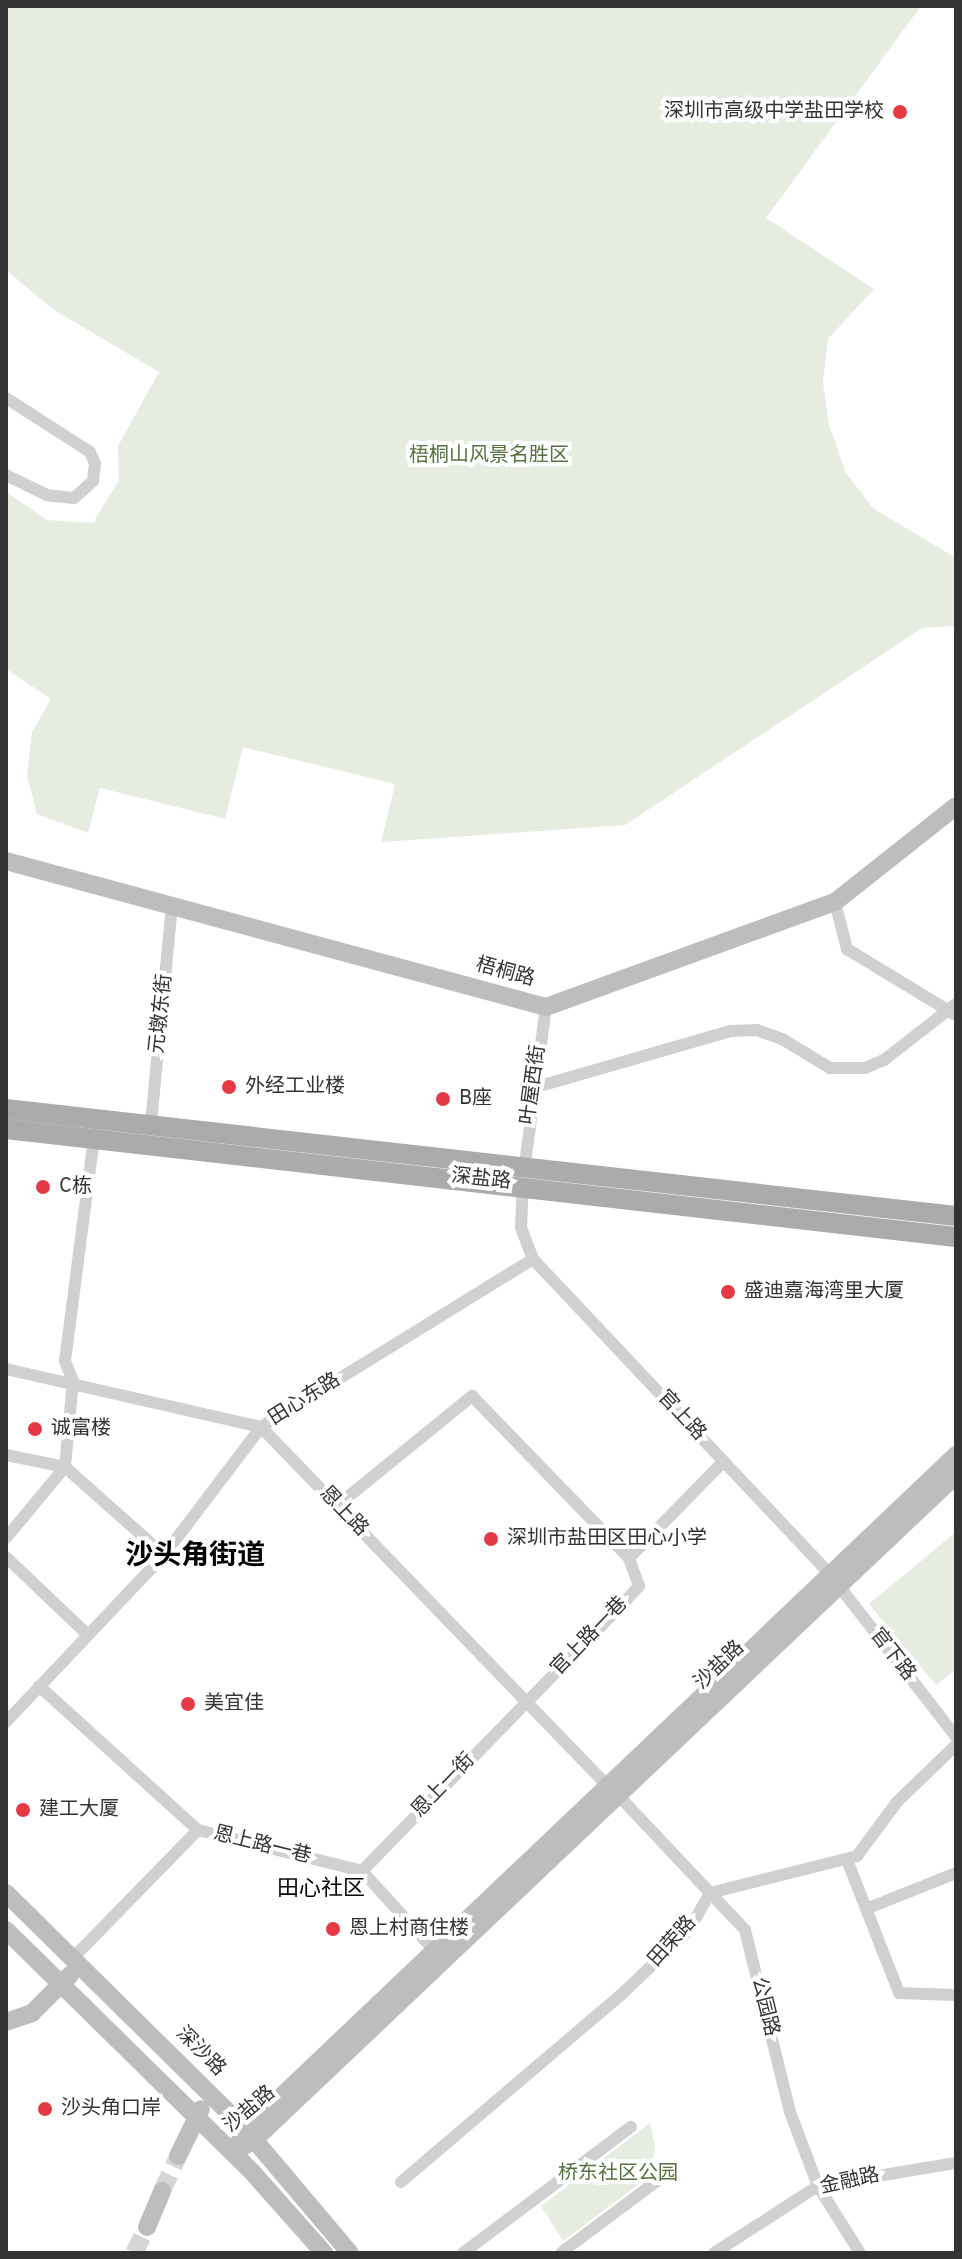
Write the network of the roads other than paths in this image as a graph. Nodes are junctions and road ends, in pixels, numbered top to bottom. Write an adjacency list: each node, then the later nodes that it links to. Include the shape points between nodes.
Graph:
1 (6, 398): 2 (street, via 90,452 95,464 93,481 74,498 47,495)
2 (6, 475)
3 (956, 806): 5 (main road, 梧桐路)
4 (6, 861): 6 (main road, 梧桐路)
5 (835, 902): 7 (main road, 梧桐路); 8 (street, via 847,949)
6 (172, 905): 7 (main road, 梧桐路); 11 (street, 元墩东街)
7 (546, 1007): 9 (street, 叶屋西街)
8 (954, 1010): 9 (street, via 865,1068 830,1068 782,1039 757,1030 731,1031)
9 (533, 1088): 15 (street, 叶屋西街)
10 (6, 1109): 11 (main road, 深盐路)
11 (151, 1123): 14 (main road); 15 (main road, 深盐路)
12 (6, 1129): 13 (main road, 深盐路)
13 (94, 1138): 14 (main road, 深盐路); 21 (street, via 65,1361)
14 (148, 1145): 16 (main road, 深盐路)
15 (525, 1164): 17 (main road, 深盐路)
16 (523, 1185): 18 (main road, 深盐路); 19 (street, via 521,1227)
17 (956, 1216)
18 (956, 1237)
19 (533, 1259): 22 (street, 田心东路); 25 (street, 官上路)
20 (6, 1369): 21 (street)
21 (73, 1381): 22 (street); 26 (street)
22 (261, 1427): 30 (street, 田心东路); 36 (street, 恩上路)
23 (6, 1455): 26 (street)
24 (956, 1455): 33 (main road, 沙盐路)
25 (723, 1462): 32 (street); 33 (street, 官上路)
26 (65, 1467): 29 (street); 30 (street)
27 (956, 1475): 33 (main road, 沙盐路)
28 (349, 1496): 32 (street, via 472,1396)
29 (6, 1538)
30 (164, 1555): 34 (street, 田心东路)
31 (6, 1557): 34 (street)
32 (629, 1558): 36 (street, 官上路一巷, via 639,1586)
33 (833, 1579): 38 (street, 官下路); 40 (main road, 沙盐路)
34 (88, 1635): 35 (street, 田心东路)
35 (39, 1686): 37 (street, 田心东路); 41 (street, 恩上路一巷)
36 (527, 1702): 40 (street, 恩上路); 43 (street, 恩上一街)
37 (6, 1722)
38 (956, 1737)
39 (956, 1745): 42 (street, via 897,1802 867,1847)
40 (612, 1790): 46 (street, 公园路); 49 (main road, 沙盐路); 57 (main road, 沙盐路)
41 (198, 1830): 43 (street, 恩上路一巷); 50 (street, 恩上路一巷)
42 (847, 1860): 46 (street); 47 (street)
43 (362, 1871): 49 (street)
44 (956, 1873): 47 (street)
45 (6, 1893): 50 (main road, 深沙路)
46 (710, 1893): 62 (street, 田荣路, via 689,1930 624,1992); 63 (street, 公园路, via 745,1930 790,2112)
47 (866, 1909): 52 (street, via 899,1993)
48 (6, 1930): 51 (main road)
49 (434, 1950): 57 (main road, 沙盐路)
50 (73, 1958): 51 (main road, via 72,1971); 54 (main road, 深沙路)
51 (62, 1984): 53 (main road, via 32,2013); 55 (main road)
52 (956, 1995)
53 (6, 2022)
54 (218, 2101): 55 (main road); 57 (main road, 深沙路)
55 (197, 2117): 58 (main road); 59 (main road)
56 (631, 2127): 69 (street)
57 (250, 2134): 58 (main road, 沙盐路); 68 (main road, 深沙路)
58 (233, 2153): 67 (main road)
59 (178, 2156)
60 (956, 2163): 63 (street, 金融路)
61 (657, 2181): 66 (street)
62 (401, 2182)
63 (818, 2186): 70 (street, 金融路); 71 (street, 公园路)
64 (162, 2191): 65 (main road)
65 (147, 2227)
66 (562, 2252)
67 (324, 2253)
68 (350, 2253)
69 (463, 2253)
70 (714, 2253)
71 (860, 2253)

